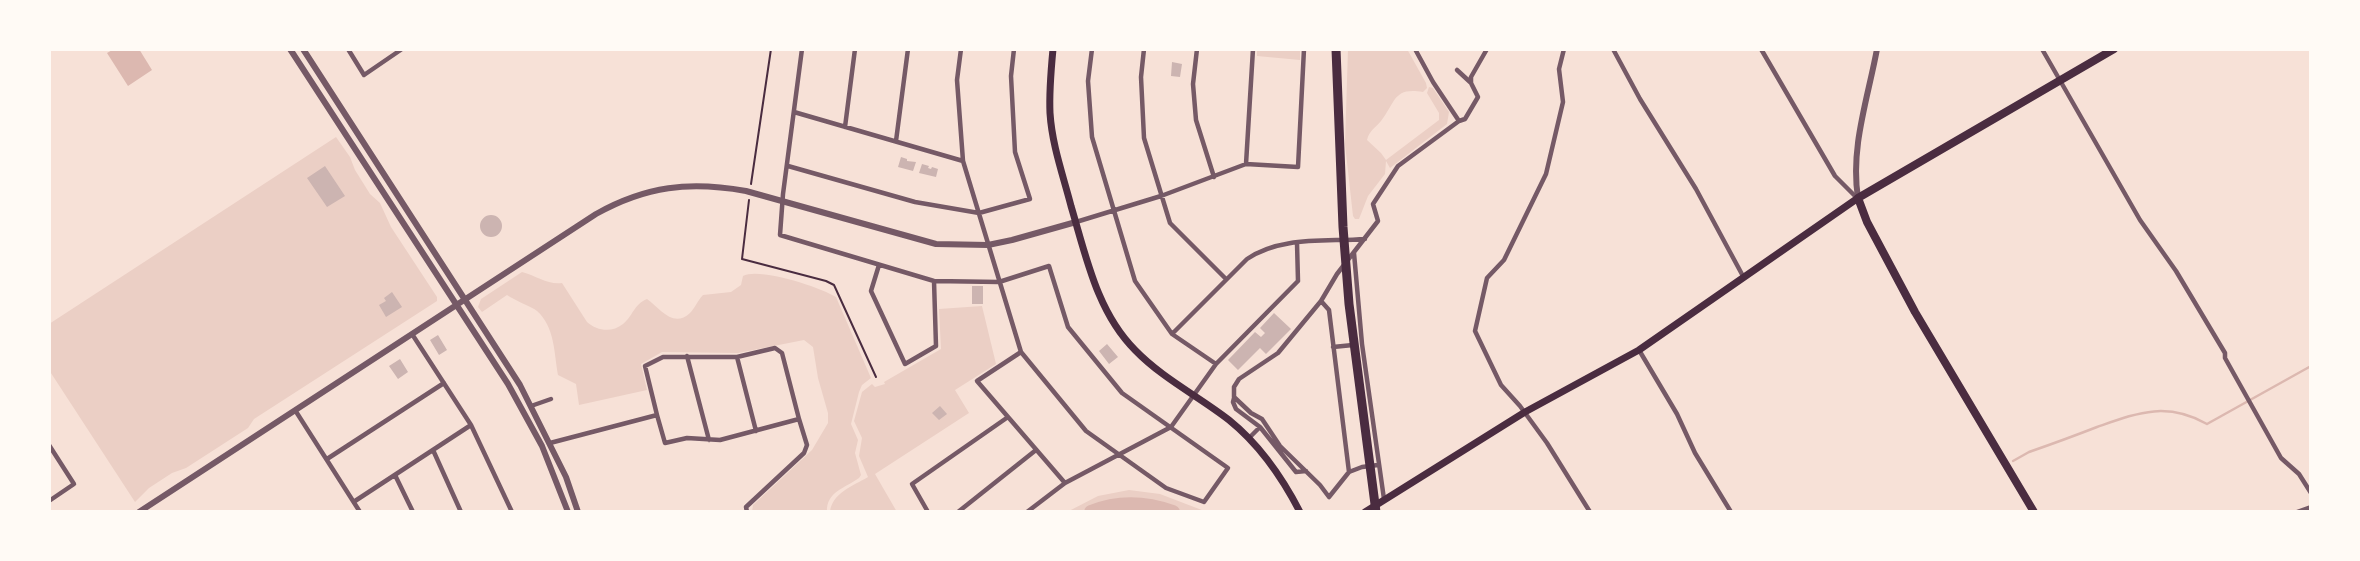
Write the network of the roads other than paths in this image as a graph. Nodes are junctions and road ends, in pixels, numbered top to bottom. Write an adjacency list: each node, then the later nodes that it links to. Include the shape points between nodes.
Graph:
1 (289, 49): 53 (street)
2 (303, 49): 51 (street)
3 (348, 49): 4 (street, via 364,75)
4 (402, 49)
5 (802, 49): 28 (street)
6 (855, 49): 30 (street)
7 (908, 49): 31 (street)
8 (961, 49): 32 (street, via 957,80)
9 (1014, 49): 40 (street, via 1015,152 1030,199)
10 (1053, 49): 41 (main road, via 1052,132)
11 (1092, 49): 39 (street, via 1088,80 1092,137)
12 (1144, 49): 36 (street, via 1140,78 1144,138)
13 (1198, 49): 35 (street, via 1193,84 1196,120)
14 (1253, 49): 33 (street)
15 (1304, 49): 33 (street, via 1298,167)
16 (1336, 49): 108 (highway, via 1349,304)
17 (1415, 49): 29 (street)
18 (1487, 49): 27 (street)
19 (1564, 49): 69 (street, via 1559,69 1563,102 1544,183 1504,260 1487,278 1476,323 1478,339 1501,385)
20 (1613, 49): 47 (street)
21 (1761, 49): 37 (street, via 1835,176)
22 (1877, 49): 37 (street, via 1858,141)
23 (2042, 49): 26 (street)
24 (2115, 49): 26 (highway)
25 (1457, 70): 27 (street)
26 (2060, 81): 37 (highway); 90 (street, via 2140,220 2197,305 2281,458)
27 (1471, 83): 29 (street, via 1478,97)
28 (794, 112): 30 (street); 34 (street)
29 (1459, 121): 42 (street, via 1398,166 1373,204 1378,221)
30 (845, 127): 31 (street)
31 (896, 142): 32 (street)
32 (963, 161): 40 (street)
33 (1246, 164): 35 (street)
34 (788, 166): 38 (street); 40 (street, via 915,202)
35 (1214, 177): 36 (street)
36 (1161, 196): 39 (street); 48 (street, via 1170,223)
37 (1858, 198): 47 (main road); 111 (highway, via 1915,312)
38 (783, 201): 44 (street, via 936,244); 46 (street, via 780,235); 51 (street, via 720,186 672,187 636,195 596,214)
39 (1114, 209): 41 (street); 55 (street, via 1135,281)
40 (979, 213): 44 (street)
41 (1076, 222): 44 (street); 64 (main road, via 1113,322 1149,363)
42 (1365, 239): 43 (street); 45 (street)
43 (1297, 243): 48 (street, via 1258,251); 62 (street, via 1298,281)
44 (988, 244): 50 (street)
45 (1354, 253): 52 (street); 56 (street)
46 (878, 265): 49 (street); 49 (street, via 871,291 905,364 936,346)
47 (1744, 278): 58 (main road)
48 (1226, 279): 55 (street)
49 (934, 281): 50 (street)
50 (999, 282): 59 (street); 74 (street, via 1049,267 1068,327 1122,393)
51 (464, 299): 53 (street); 67 (street)
52 (1321, 301): 57 (street, via 1329,310); 65 (street, via 1278,353 1243,374 1234,387)
53 (457, 303): 54 (street); 100 (street, via 532,426)
54 (411, 333): 63 (street); 68 (street)
55 (1172, 334): 62 (street)
56 (1362, 344): 57 (street); 85 (street)
57 (1333, 347): 87 (street)
58 (1639, 350): 69 (main road); 110 (street)
59 (1021, 352): 71 (street, via 977,381); 83 (street, via 1086,431)
60 (687, 356): 61 (street); 70 (street, via 663,357 645,366); 78 (street)
61 (737, 357): 72 (street, via 775,348 782,352); 76 (street)
62 (1216, 364): 64 (street)
63 (444, 383): 73 (street); 84 (street)
64 (1193, 395): 74 (street); 77 (main road)
65 (1234, 397): 75 (street, via 1236,409); 86 (street, via 1262,419 1280,446)
66 (551, 399): 67 (street)
67 (531, 406): 79 (street)
68 (295, 410): 84 (street); 95 (street)
69 (1525, 412): 92 (main road); 109 (street)
70 (657, 415): 78 (street, via 665,443); 79 (street)
71 (1008, 417): 82 (street); 103 (street, via 912,484)
72 (799, 419): 76 (street); 102 (street, via 807,445 804,453)
73 (471, 425): 81 (street); 99 (street)
74 (1171, 426): 83 (street); 83 (street, via 1228,468 1204,502 1166,488)
75 (1260, 427): 77 (street); 86 (street, via 1296,472)
76 (756, 431): 78 (street)
77 (1249, 438): 106 (main road)
78 (709, 440)
79 (550, 443): 101 (street)
80 (49, 445): 91 (street, via 74,484)
81 (433, 450): 88 (street); 98 (street)
82 (1037, 450): 89 (street); 104 (street)
83 (1120, 455): 89 (street)
84 (327, 459): 93 (street)
85 (1378, 465): 87 (street); 92 (street)
86 (1306, 471): 87 (street, via 1329,497)
87 (1349, 472)
88 (394, 475): 93 (street); 97 (street)
89 (1065, 483): 105 (street)
90 (2311, 493)
91 (49, 500)
92 (1384, 500): 107 (main road)
93 (355, 501): 96 (street)
94 (2311, 507): 112 (street)
95 (139, 512)
96 (360, 512)
97 (413, 512)
98 (461, 512)
99 (512, 512)
100 (568, 512)
101 (578, 512)
102 (747, 512)
103 (928, 512)
104 (958, 512)
105 (1027, 512)
106 (1300, 512)
107 (1365, 512)
108 (1376, 512)
109 (1590, 512)
110 (1731, 512)
111 (2034, 512)
112 (2297, 512)

